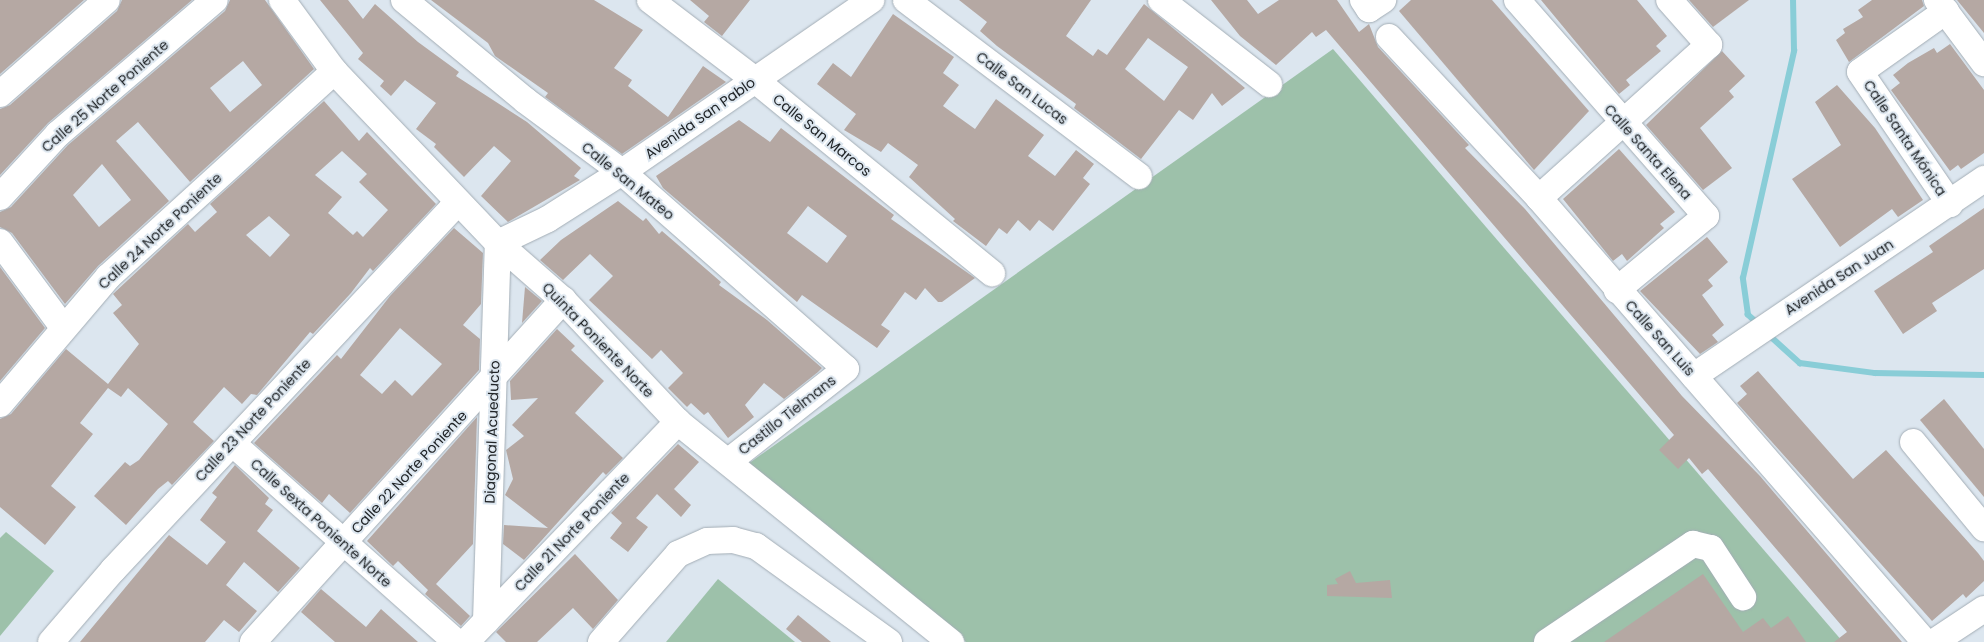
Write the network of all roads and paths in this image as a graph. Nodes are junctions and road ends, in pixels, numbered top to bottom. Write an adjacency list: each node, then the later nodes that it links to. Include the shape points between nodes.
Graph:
1 (107, 0): 17 (street)
2 (216, 0): 22 (street, Calle 25 Norte Poniente, via 58,134)
3 (282, 0): 14 (street, Quinta Poniente Norte)
4 (404, 0): 19 (street, Calle San Mateo, via 526,101)
5 (650, 0): 15 (street, Calle San Marcos)
6 (870, 0): 15 (street, Avenida San Pablo)
7 (906, 0): 20 (street, Calle San Lucas)
8 (1161, 0): 16 (street)
9 (1669, 0): 18 (street, via 1709,46)
10 (1516, 1): 18 (street, Calle Santa Elena)
11 (1941, 6): 13 (street); 25 (street, Calle Santa Mónica, via 1860,72)
12 (1389, 37): 23 (street, Calle San Luis)
13 (1984, 63)
14 (334, 71): 24 (street, Quinta Poniente Norte); 31 (street, Calle 24 Norte Poniente, via 108,277)
15 (755, 80): 19 (street, Avenida San Pablo); 28 (street, Calle San Marcos)
16 (1269, 84)
17 (0, 94)
18 (1622, 122): 23 (street); 29 (street, Calle Santa Elena, via 1706,216)
19 (622, 172): 27 (street, Avenida San Pablo, via 548,219); 32 (street, Calle San Mateo)
20 (1139, 176)
21 (1984, 179): 25 (street, Avenida San Juan)
22 (0, 197)
23 (1539, 198): 29 (street, Calle San Luis)
24 (458, 202): 27 (street, Quinta Poniente Norte); 38 (street, Calle 23 Norte Poniente)
25 (1950, 204): 33 (street, Avenida San Juan, via 1792,306)
26 (0, 242): 31 (street)
27 (498, 243): 30 (street, Quinta Poniente Norte); 34 (street, Diagonal Acueducto)
28 (992, 273)
29 (1618, 290): 33 (street, Calle San Luis)
30 (563, 300): 34 (street, Calle 22 Norte Poniente); 36 (street, Quinta Poniente Norte)
31 (64, 327): 35 (street, Calle 24 Norte Poniente)
32 (846, 368): 39 (street, Castillo Tielmans)
33 (1694, 376): 53 (street, Calle San Luis)
34 (494, 378): 41 (street, Calle 22 Norte Poniente); 44 (street, Diagonal Acueducto)
35 (0, 404)
36 (678, 422): 39 (street, Quinta Poniente Norte); 44 (street, Calle 21 Norte Poniente)
37 (1913, 442): 40 (street)
38 (232, 443): 41 (street, Calle Sexta Poniente Norte); 45 (street, Calle 23 Norte Poniente, via 113,570)
39 (728, 462): 51 (street, Quinta Poniente Norte)
40 (1984, 528)
41 (342, 542): 46 (street, Calle 22 Norte Poniente); 47 (street, Calle Sexta Poniente Norte)
42 (1743, 597): 52 (street, via 1711,548 1694,544)
43 (1984, 609): 54 (street)
44 (486, 620): 48 (street, Calle 21 Norte Poniente)
45 (51, 642)
46 (253, 642)
47 (456, 642)
48 (466, 642)
49 (601, 642): 50 (street, via 678,554 707,541 733,540 756,546)
50 (889, 642)
51 (951, 642)
52 (1547, 642)
53 (1925, 642)
54 (1934, 642)

